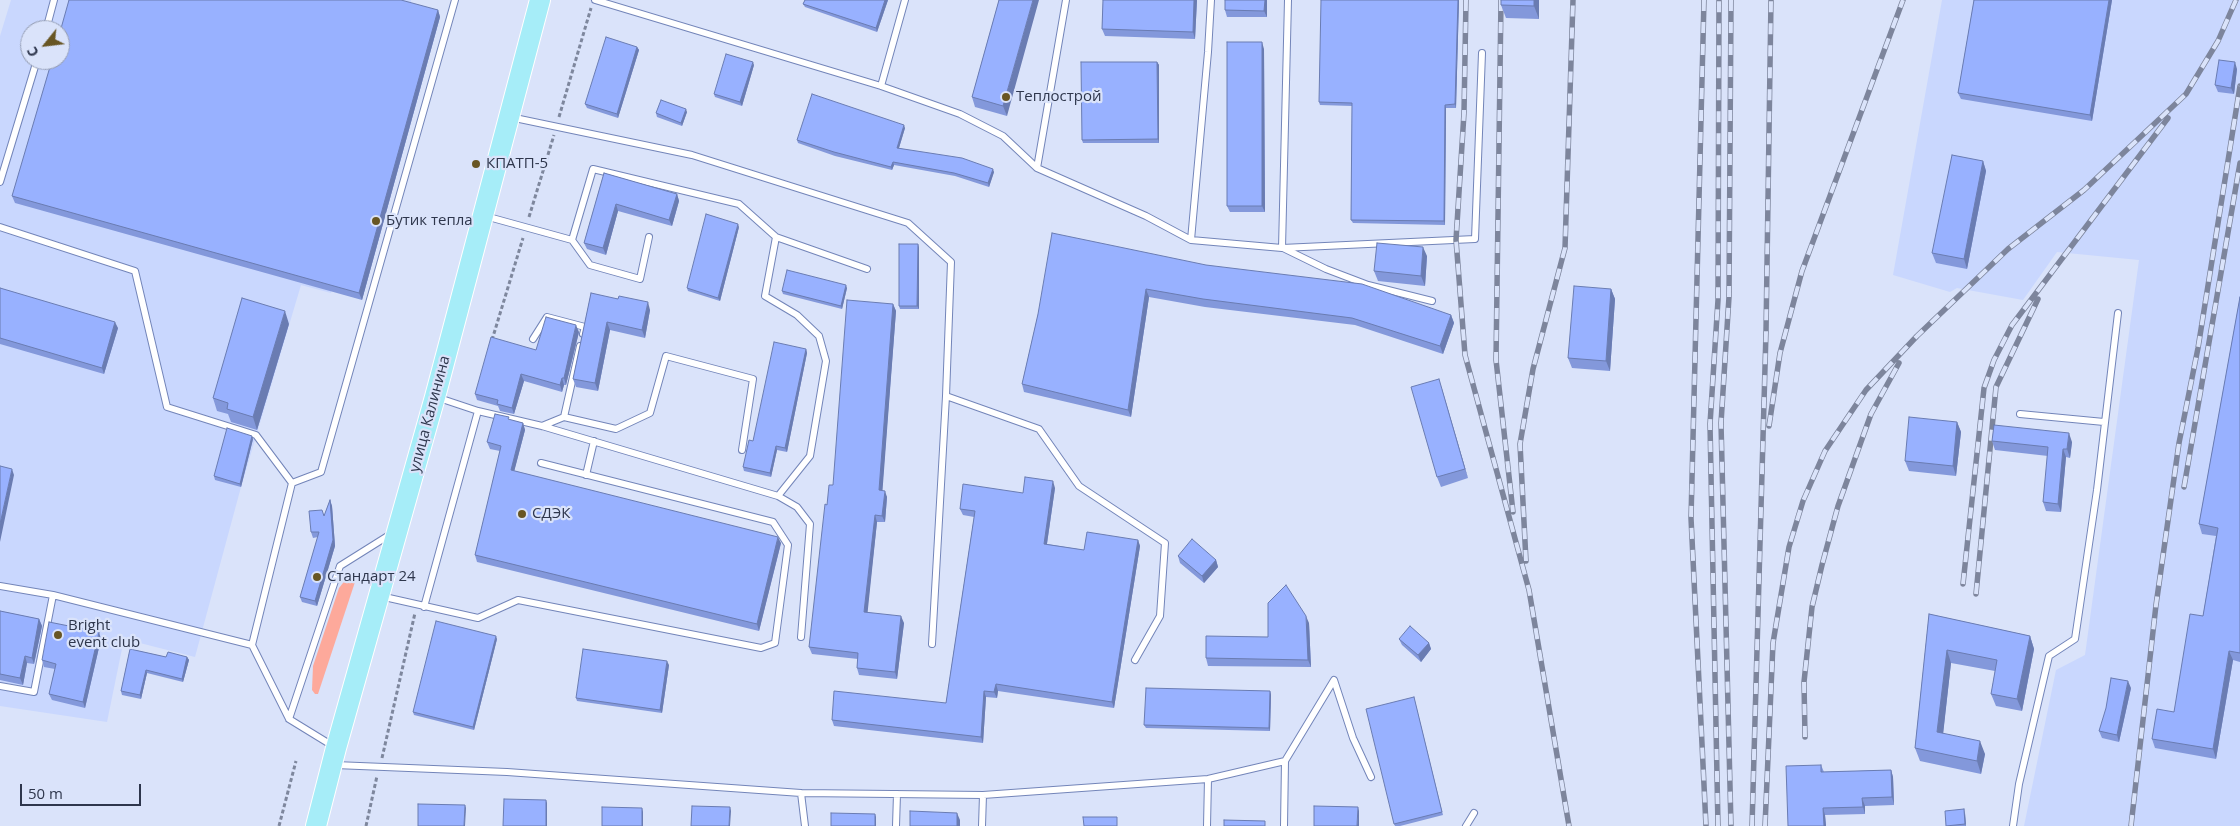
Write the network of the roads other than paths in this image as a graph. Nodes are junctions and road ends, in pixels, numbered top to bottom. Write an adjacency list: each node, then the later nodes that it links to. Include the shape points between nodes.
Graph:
1 (54, 0): 10 (lane)
2 (455, 0): 39 (lane, via 321,472)
3 (540, 0): 14 (main road, улица Калинина)
4 (595, 0): 9 (lane)
5 (904, 0): 13 (lane)
6 (1066, 0): 15 (lane)
7 (1210, 0): 22 (lane)
8 (1288, 0): 23 (lane)
9 (606, 1): 13 (lane)
10 (49, 20)
11 (1482, 52): 23 (lane, via 1475,239)
12 (33, 70): 16 (lane)
13 (881, 86): 15 (lane, via 960,114 1003,136)
14 (509, 116): 17 (main road, улица Калинина); 28 (lane, via 692,155 908,224 951,262)
15 (1037, 168): 22 (lane, via 1146,216)
16 (0, 182)
17 (484, 216): 21 (lane); 29 (main road, улица Калинина)
18 (0, 227): 39 (lane, via 135,271 167,407 256,435)
19 (649, 237): 21 (lane, via 640,279 590,265)
20 (776, 237): 21 (lane, via 739,204 593,169); 24 (lane); 40 (lane, via 765,296 796,315 819,336 826,362 810,456)
21 (572, 240)
22 (1191, 240): 23 (lane)
23 (1282, 248): 25 (lane, via 1368,285)
24 (867, 269)
25 (1432, 301)
26 (2118, 313): 33 (lane)
27 (533, 339): 32 (lane, via 547,317 585,327)
28 (946, 396): 47 (lane); 49 (lane, via 1039,429 1079,486 1165,543 1160,616)
29 (435, 397): 30 (lane); 41 (main road, улица Калинина)
30 (478, 411): 34 (lane); 45 (lane)
31 (2020, 414): 33 (lane)
32 (564, 417): 34 (lane); 36 (lane, via 616,429 650,413 666,356 753,379)
33 (2104, 422): 67 (lane, via 2075,639 2049,656 2019,784)
34 (542, 426): 35 (lane)
35 (594, 441): 38 (lane); 40 (lane)
36 (742, 450)
37 (541, 463): 38 (lane)
38 (586, 475): 45 (lane, via 773,522 788,544 775,642 761,648 518,600 478,618)
39 (292, 483): 48 (lane)
40 (778, 496): 46 (lane, via 797,507 810,524)
41 (398, 529): 44 (main road, улица Калинина); 51 (lane, via 340,566)
42 (0, 586): 43 (lane)
43 (53, 595): 48 (lane); 50 (lane, via 34,692)
44 (379, 596): 45 (lane); 52 (main road, улица Калинина)
45 (424, 607)
46 (801, 637)
47 (932, 644)
48 (252, 645): 51 (lane)
49 (1135, 660)
50 (0, 686)
51 (289, 719): 52 (lane)
52 (334, 756): 56 (lane); 60 (main road, улица Калинина)
53 (1285, 761): 54 (lane, via 1334,680 1353,738); 55 (lane); 65 (lane)
54 (1371, 777)
55 (1208, 779): 58 (lane); 64 (lane)
56 (801, 793): 57 (lane); 61 (lane)
57 (897, 794): 58 (lane); 62 (lane)
58 (983, 795): 63 (lane)
59 (1474, 813): 66 (lane)
60 (316, 826)
61 (805, 826)
62 (896, 826)
63 (982, 826)
64 (1207, 826)
65 (1284, 826)
66 (1466, 826)
67 (2013, 826)

